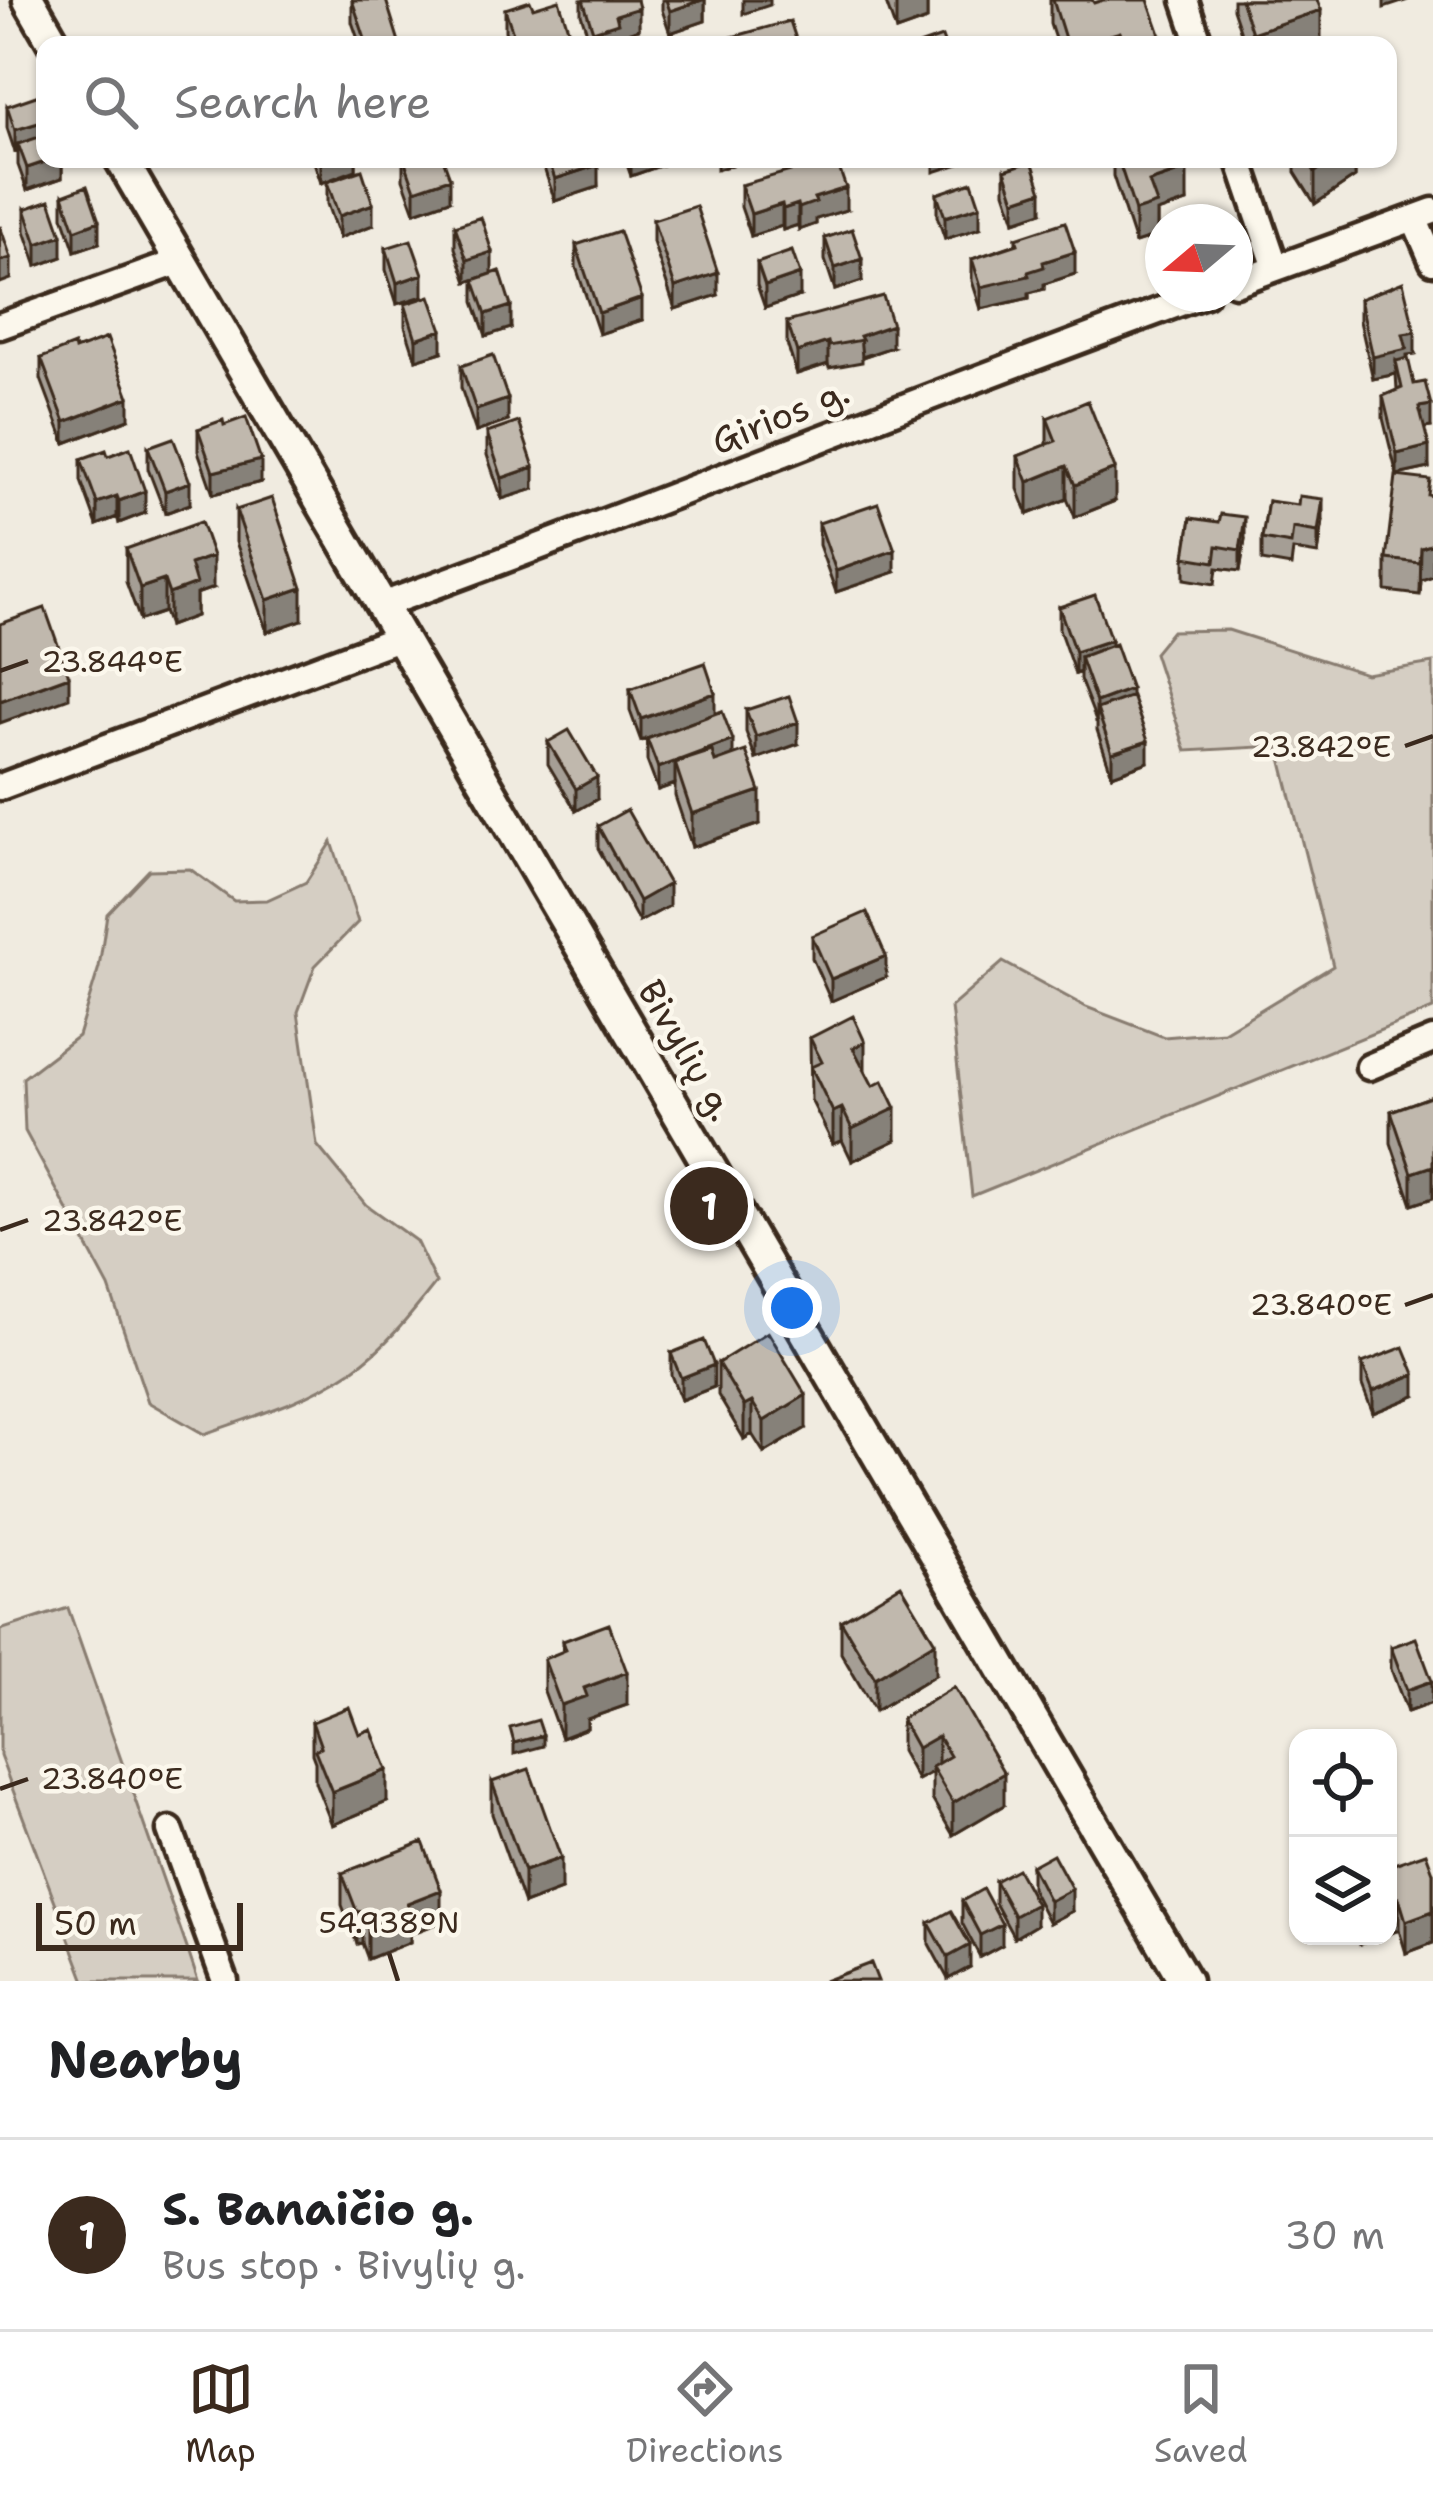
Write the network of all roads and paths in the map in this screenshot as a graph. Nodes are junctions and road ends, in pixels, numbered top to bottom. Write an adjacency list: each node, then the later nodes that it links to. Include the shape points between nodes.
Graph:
1 (28, 0): 3 (street)
2 (1185, 0): 4 (street)
3 (50, 36)
4 (1197, 36)
5 (127, 168): 8 (street, Bivylių g.)
6 (1241, 168): 10 (street)
7 (1424, 214): 9 (street); 10 (street)
8 (181, 261): 13 (street); 14 (street, Bivylių g.)
9 (1433, 262)
10 (1276, 268): 11 (street)
11 (1253, 276)
12 (1156, 312): 14 (street, Girios g.)
13 (0, 326)
14 (382, 605): 15 (street, Bivylių g.)
15 (400, 637): 16 (street); 21 (street, Bivylių g.)
16 (0, 787)
17 (1433, 1040): 18 (street)
18 (1369, 1067)
19 (170, 1830): 20 (street)
20 (225, 1981)
21 (1185, 1981)

